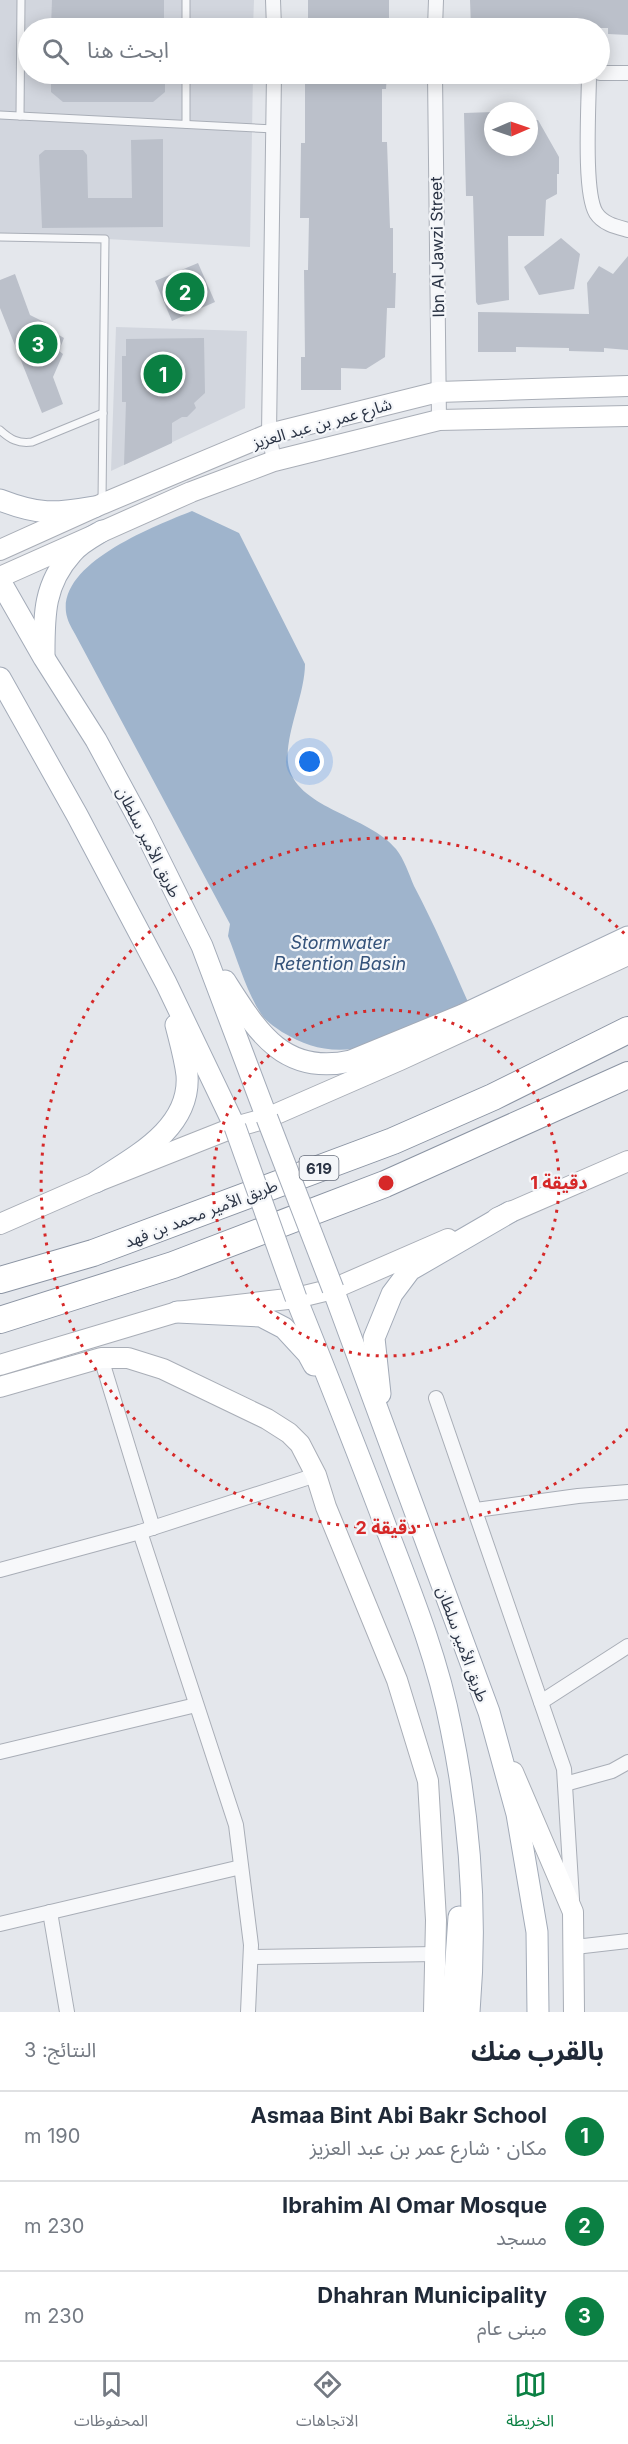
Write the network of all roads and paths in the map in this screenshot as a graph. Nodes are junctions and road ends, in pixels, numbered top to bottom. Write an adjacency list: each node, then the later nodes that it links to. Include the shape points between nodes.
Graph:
1 (21, 0): 5 (lane)
2 (186, 0): 6 (lane)
3 (273, 0): 7 (street)
4 (436, 0): 8 (street)
5 (21, 18)
6 (186, 18)
7 (274, 18)
8 (435, 18)
9 (610, 73): 10 (street)
10 (628, 73)
11 (20, 84): 17 (lane)
12 (186, 84): 18 (lane)
13 (274, 84): 19 (street)
14 (435, 84): 23 (street, Ibn Al Jawzi Street)
15 (589, 84): 20 (street, via 588,192 596,214 611,226)
16 (0, 114): 17 (lane)
17 (20, 116): 18 (lane)
18 (186, 124): 19 (lane)
19 (274, 129): 28 (street)
20 (628, 230)
21 (0, 237): 24 (lane, via 105,239)
22 (628, 386): 23 (street, شارع عمر بن عبد العزيز)
23 (438, 392): 26 (street, Ibn Al Jawzi Street); 28 (street, شارع عمر بن عبد العزيز)
24 (103, 413): 27 (lane, via 32,442 13,440); 31 (lane)
25 (628, 416): 26 (street)
26 (440, 420): 29 (street)
27 (0, 430)
28 (269, 434): 29 (street); 31 (street, شارع عمر بن عبد العزيز)
29 (274, 461): 32 (street)
30 (0, 500): 31 (main road, via 54,514)
31 (98, 506): 33 (street, شارع عمر بن عبد العزيز)
32 (102, 531): 34 (street); 35 (main road, via 72,552 51,583 44,612)
33 (0, 550)
34 (0, 579): 35 (main road, طريق الأمير سلطان)
35 (44, 658): 38 (main road, طريق الأمير سلطان, via 96,740)
36 (1, 682): 40 (main road)
37 (628, 937): 38 (main road, via 463,1015 371,1053 351,1061 318,1065 281,1051 253,1025)
38 (202, 946): 43 (main road, طريق الأمير سلطان)
39 (628, 955): 43 (street)
40 (166, 983): 44 (main road); 46 (main road, via 187,1075 184,1099 164,1133)
41 (628, 1030): 49 (highway, طريق الأمير محمد بن فهد / 619, via 393,1141 93,1253)
42 (628, 1075): 53 (highway, 619, via 386,1184 173,1265)
43 (267, 1118): 44 (street); 50 (main road, طريق الأمير سلطان, bridge)
44 (235, 1127): 46 (street); 51 (main road, طريق الأمير سلطان, bridge)
45 (628, 1161): 47 (street)
46 (96, 1182): 48 (street)
47 (510, 1212): 50 (street); 59 (main road, via 410,1270 383,1312 374,1338 378,1386)
48 (0, 1224)
49 (0, 1280)
50 (333, 1289): 51 (street); 59 (main road, طريق الأمير سلطان)
51 (296, 1298): 52 (street); 58 (main road, طريق الأمير سلطان)
52 (177, 1312): 55 (street); 58 (main road, via 261,1316 284,1328 308,1354)
53 (0, 1320)
54 (101, 1358): 56 (street); 60 (street, via 128,1358 163,1369 279,1425 300,1444); 63 (street)
55 (0, 1365)
56 (0, 1387)
57 (436, 1398): 62 (street)
58 (356, 1448): 72 (main road, طريق الأمير سلطان, via 424,1628 449,1716)
59 (396, 1462): 68 (main road, طريق الأمير سلطان)
60 (316, 1474): 63 (street); 79 (street, via 397,1680 428,1781)
61 (628, 1492): 62 (street)
62 (476, 1510): 66 (street)
63 (146, 1530): 64 (street); 67 (street)
64 (0, 1570)
65 (628, 1646): 66 (street)
66 (541, 1701): 71 (street, via 564,1769)
67 (196, 1705): 69 (street); 73 (street, via 236,1825)
68 (489, 1712): 75 (street); 86 (main road, طريق الأمير سلطان, via 517,1814 536,1920)
69 (0, 1752)
70 (628, 1762): 71 (street, via 612,1771)
71 (565, 1784): 75 (street)
72 (463, 1791): 84 (main road, via 461,1883); 85 (main road, طريق الأمير سلطان, via 471,1918)
73 (241, 1867): 74 (street); 80 (street)
74 (50, 1912): 76 (street); 81 (street)
75 (573, 1912): 78 (street)
76 (0, 1924)
77 (628, 1941): 78 (street)
78 (575, 1947): 87 (street)
79 (435, 1954): 80 (street); 83 (street)
80 (251, 1957): 82 (street)
81 (66, 2012)
82 (248, 2012)
83 (434, 2012)
84 (450, 2012)
85 (469, 2012)
86 (538, 2012)
87 (574, 2012)

